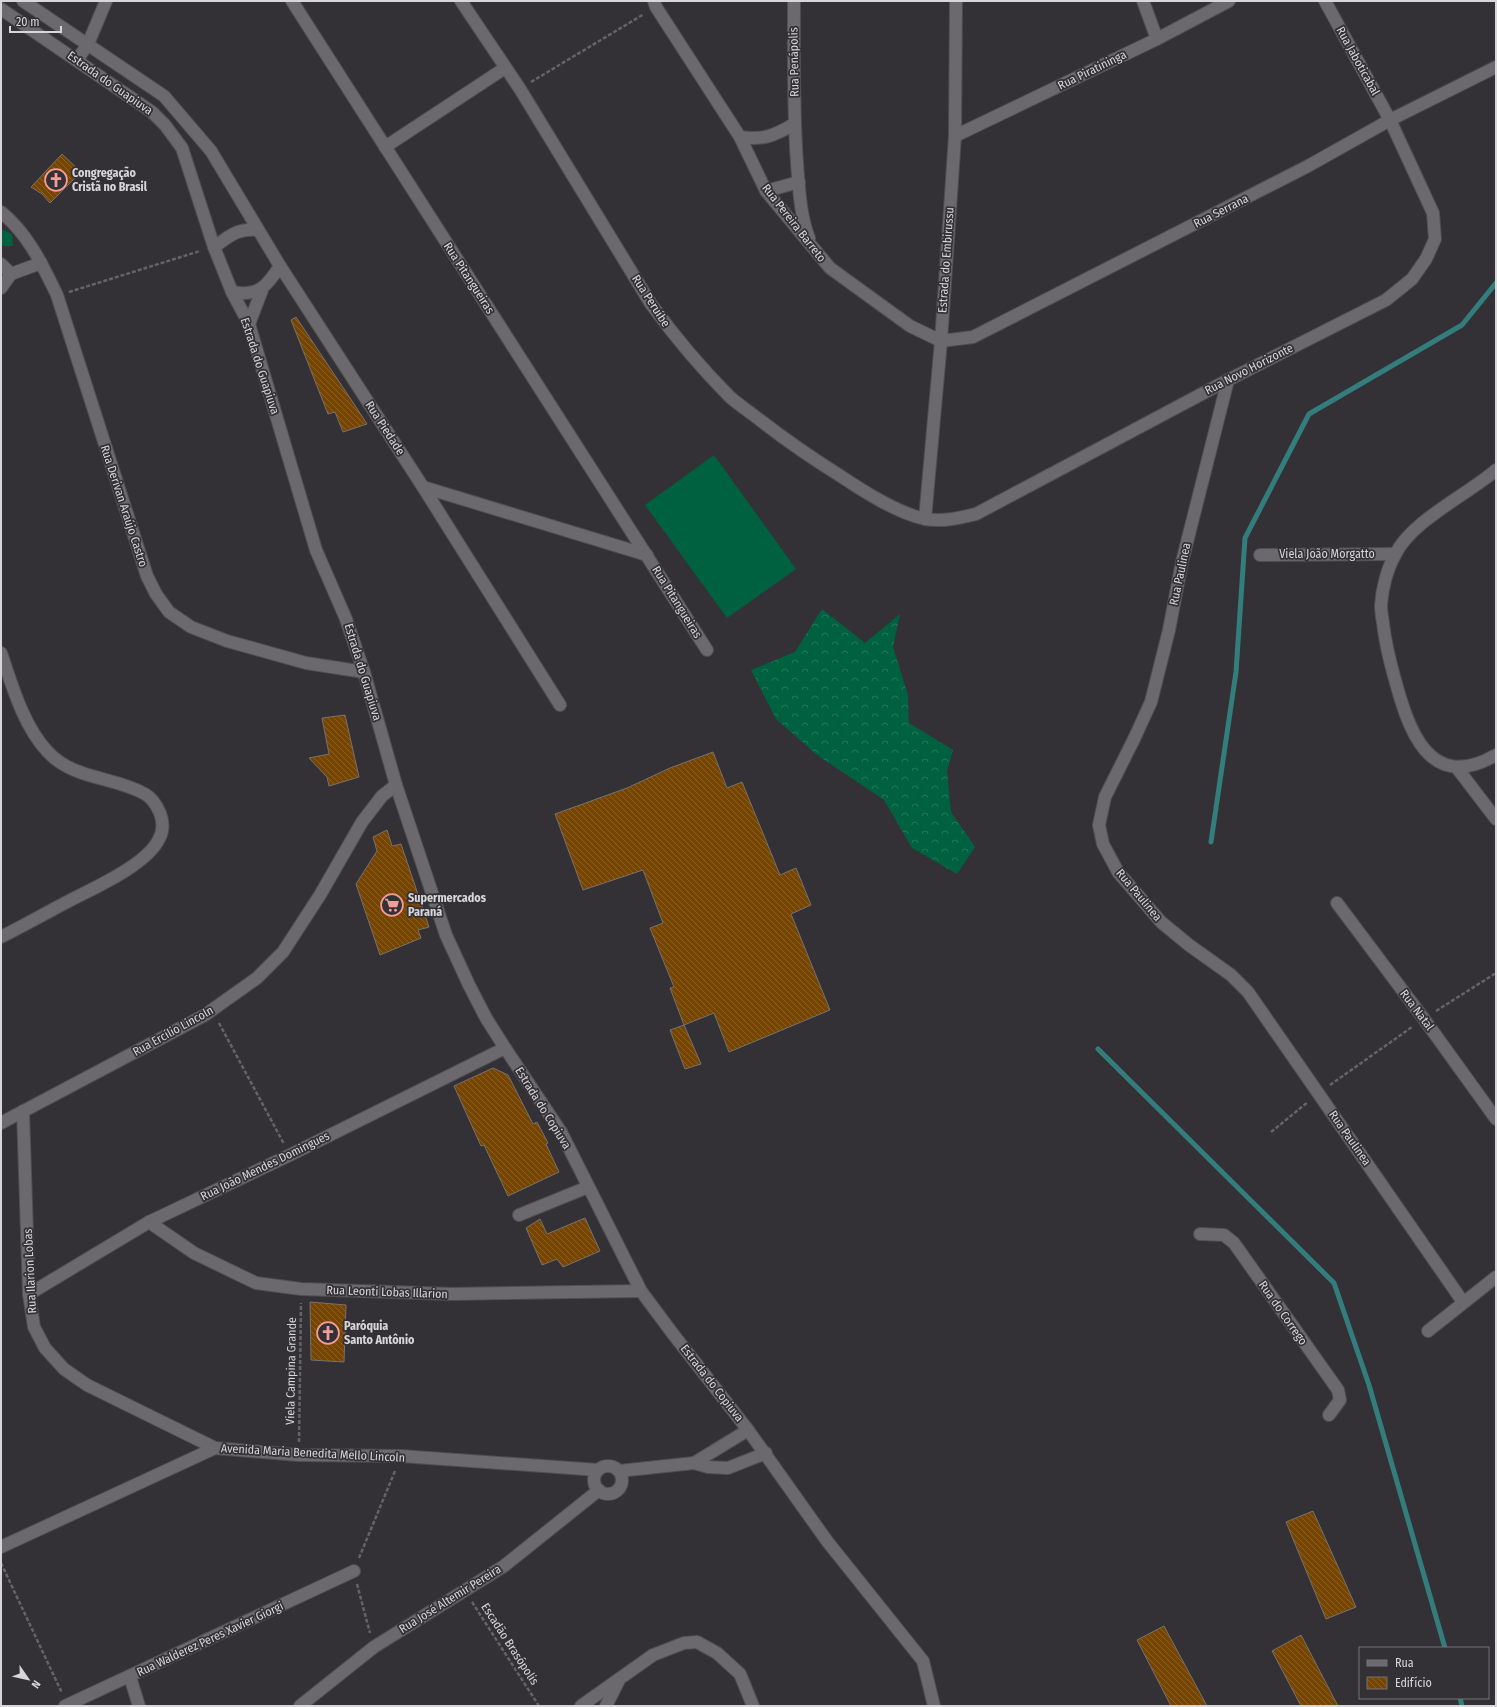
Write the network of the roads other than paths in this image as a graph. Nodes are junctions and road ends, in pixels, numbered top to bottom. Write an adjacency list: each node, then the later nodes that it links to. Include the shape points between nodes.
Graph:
1 (23, 1): 14 (street, Estrada do Guapiuva)
2 (106, 1): 14 (street)
3 (292, 1): 22 (street, Rua Pitangueiras)
4 (461, 1): 11 (street, Rua Peruíbe)
5 (794, 1): 19 (street, Rua Penápolis)
6 (956, 1): 20 (street, Estrada do Embirussu)
7 (1143, 1): 13 (street)
8 (1229, 1): 13 (street, Rua Piratininga)
9 (1326, 1): 18 (street, Rua Jaboticabal)
10 (655, 4): 21 (street, Rua Pereira Barreto)
11 (468, 6): 17 (street, Rua Peruíbe)
12 (1, 9): 15 (street, Estrada do Guapiuva)
13 (1157, 39): 20 (street, Rua Piratininga)
14 (88, 44): 15 (street); 23 (street, Estrada do Guapiuva, via 164,96)
15 (77, 60): 29 (street, Estrada do Guapiuva, via 152,112 182,148)
16 (1496, 67): 18 (street, Rua Serrana)
17 (505, 68): 22 (street); 42 (street, Rua Peruíbe, via 651,304 703,369 732,398 809,456 892,506)
18 (1390, 120): 38 (street, Rua Serrana, via 1308,166 980,334); 39 (street, Rua Novo Horizonte, via 1432,213 1435,239 1426,259 1412,279 1386,300)
19 (794, 124): 21 (street, via 757,139); 24 (street, Rua Penápolis)
20 (955, 136): 38 (street, Estrada do Embirussu)
21 (740, 137): 25 (street, Rua Pereira Barreto)
22 (385, 147): 44 (street, Rua Pitangueiras)
23 (211, 151): 27 (street, Rua Piedade)
24 (799, 182): 25 (street); 28 (street, Rua Penápolis, via 804,225)
25 (766, 191): 28 (street, Rua Pereira Barreto)
26 (1, 212): 30 (street, Rua Derivan Araújo Castro, via 26,237)
27 (258, 230): 29 (street, via 237,231); 32 (street, Rua Piedade)
28 (811, 245): 38 (street, Rua Pereira Barreto, via 830,268 858,289 910,326)
29 (214, 247): 36 (street, Estrada do Guapiuva)
30 (41, 263): 33 (street); 48 (street, Rua Derivan Araújo Castro, via 57,295 147,576 169,612 191,627 227,641 306,663)
31 (1, 264): 33 (street)
32 (280, 266): 35 (street); 41 (street, Rua Piedade)
33 (11, 274): 34 (street)
34 (1, 288)
35 (262, 290): 36 (street, via 250,293); 37 (street)
36 (232, 292): 37 (street, Estrada do Guapiuva)
37 (249, 324): 48 (street, Estrada do Guapiuva, via 316,550 346,619)
38 (940, 341): 42 (street, Estrada do Embirussu)
39 (1228, 380): 42 (street, Rua Novo Horizonte, via 976,514 949,520); 67 (street, Rua Paulinea, via 1182,562 1169,630 1151,702 1105,797 1099,826 1103,844 1118,872 1161,922 1231,975 1248,992)
40 (1496, 470): 43 (street, via 1431,517 1408,537)
41 (423, 487): 44 (street, Rua Pitangueiras); 49 (street, Rua Piedade)
42 (925, 519)
43 (1395, 554): 45 (street, Viela João Morgatto); 51 (street, via 1381,605 1386,646 1402,705 1412,732 1421,747 1445,765)
44 (647, 555): 46 (street, Rua Pitangueiras)
45 (1260, 555)
46 (707, 650)
47 (1, 652): 55 (street, via 34,735 47,751 64,765 84,775 146,795 158,806 163,822 159,839 147,855 127,870)
48 (364, 672): 52 (street, Estrada do Guapiuva)
49 (560, 705)
50 (1496, 755): 51 (street, via 1473,766)
51 (1457, 768): 53 (street)
52 (396, 785): 56 (street, Estrada do Guapiuva, via 446,935 468,985); 57 (street, Rua Ercílio Lincoln, via 382,796 362,822 320,895 283,952 257,978 212,1011)
53 (1496, 819)
54 (1337, 903): 58 (street, Rua Natal)
55 (1, 937)
56 (504, 1048): 60 (street, Estrada do Copiuva, via 561,1132); 62 (street, Rua João Mendes Domingues)
57 (23, 1111): 59 (street, Rua Ercílio Lincoln); 66 (street, Rua Ilarion Lobas)
58 (1496, 1119)
59 (1, 1123)
60 (588, 1187): 61 (street); 65 (street, Estrada do Copiuva)
61 (519, 1215)
62 (149, 1222): 65 (street, Rua Leonti Lobas Illarion, via 194,1253 256,1284 301,1289 452,1294); 66 (street, Rua João Mendes Domingues)
63 (1200, 1234): 69 (street, Rua do Corrego, via 1224,1235 1234,1243 1338,1390 1340,1400)
64 (1496, 1278): 67 (street)
65 (642, 1291): 70 (street, Estrada do Copiuva)
66 (29, 1294): 71 (street, Rua Ilarion Lobas, via 34,1327 45,1348 64,1369 87,1385)
67 (1463, 1302): 68 (street)
68 (1428, 1330)
69 (1329, 1414)
70 (748, 1430): 72 (street, Estrada do Copiuva); 73 (street)
71 (215, 1448): 74 (street, Avenida Maria Benedita Mello Lincoln, via 298,1454 401,1456); 77 (street, Avenida Maria Benedita Mello Lincoln)
72 (766, 1453): 73 (street, via 728,1468); 87 (street, Estrada do Copiuva, via 827,1541 923,1661)
73 (694, 1463): 75 (street)
74 (598, 1470): 75 (street, via 611,1466); 76 (street, via 594,1482)
75 (619, 1471): 76 (street, via 622,1479 619,1488 612,1493 602,1493)
76 (599, 1490): 83 (street, Rua José Altemir Pereira, via 504,1566 374,1647)
77 (1, 1547)
78 (354, 1571): 79 (street, Rua Walderez Peres Xavier Giorgi)
79 (130, 1677): 81 (street); 82 (street, Rua Walderez Peres Xavier Giorgi)
80 (618, 1681): 84 (street); 85 (street); 86 (street, via 653,1655 684,1643 697,1642 717,1653 740,1674)
81 (136, 1704)
82 (66, 1705)
83 (300, 1706)
84 (581, 1706)
85 (606, 1706)
86 (753, 1706)
87 (934, 1706)

